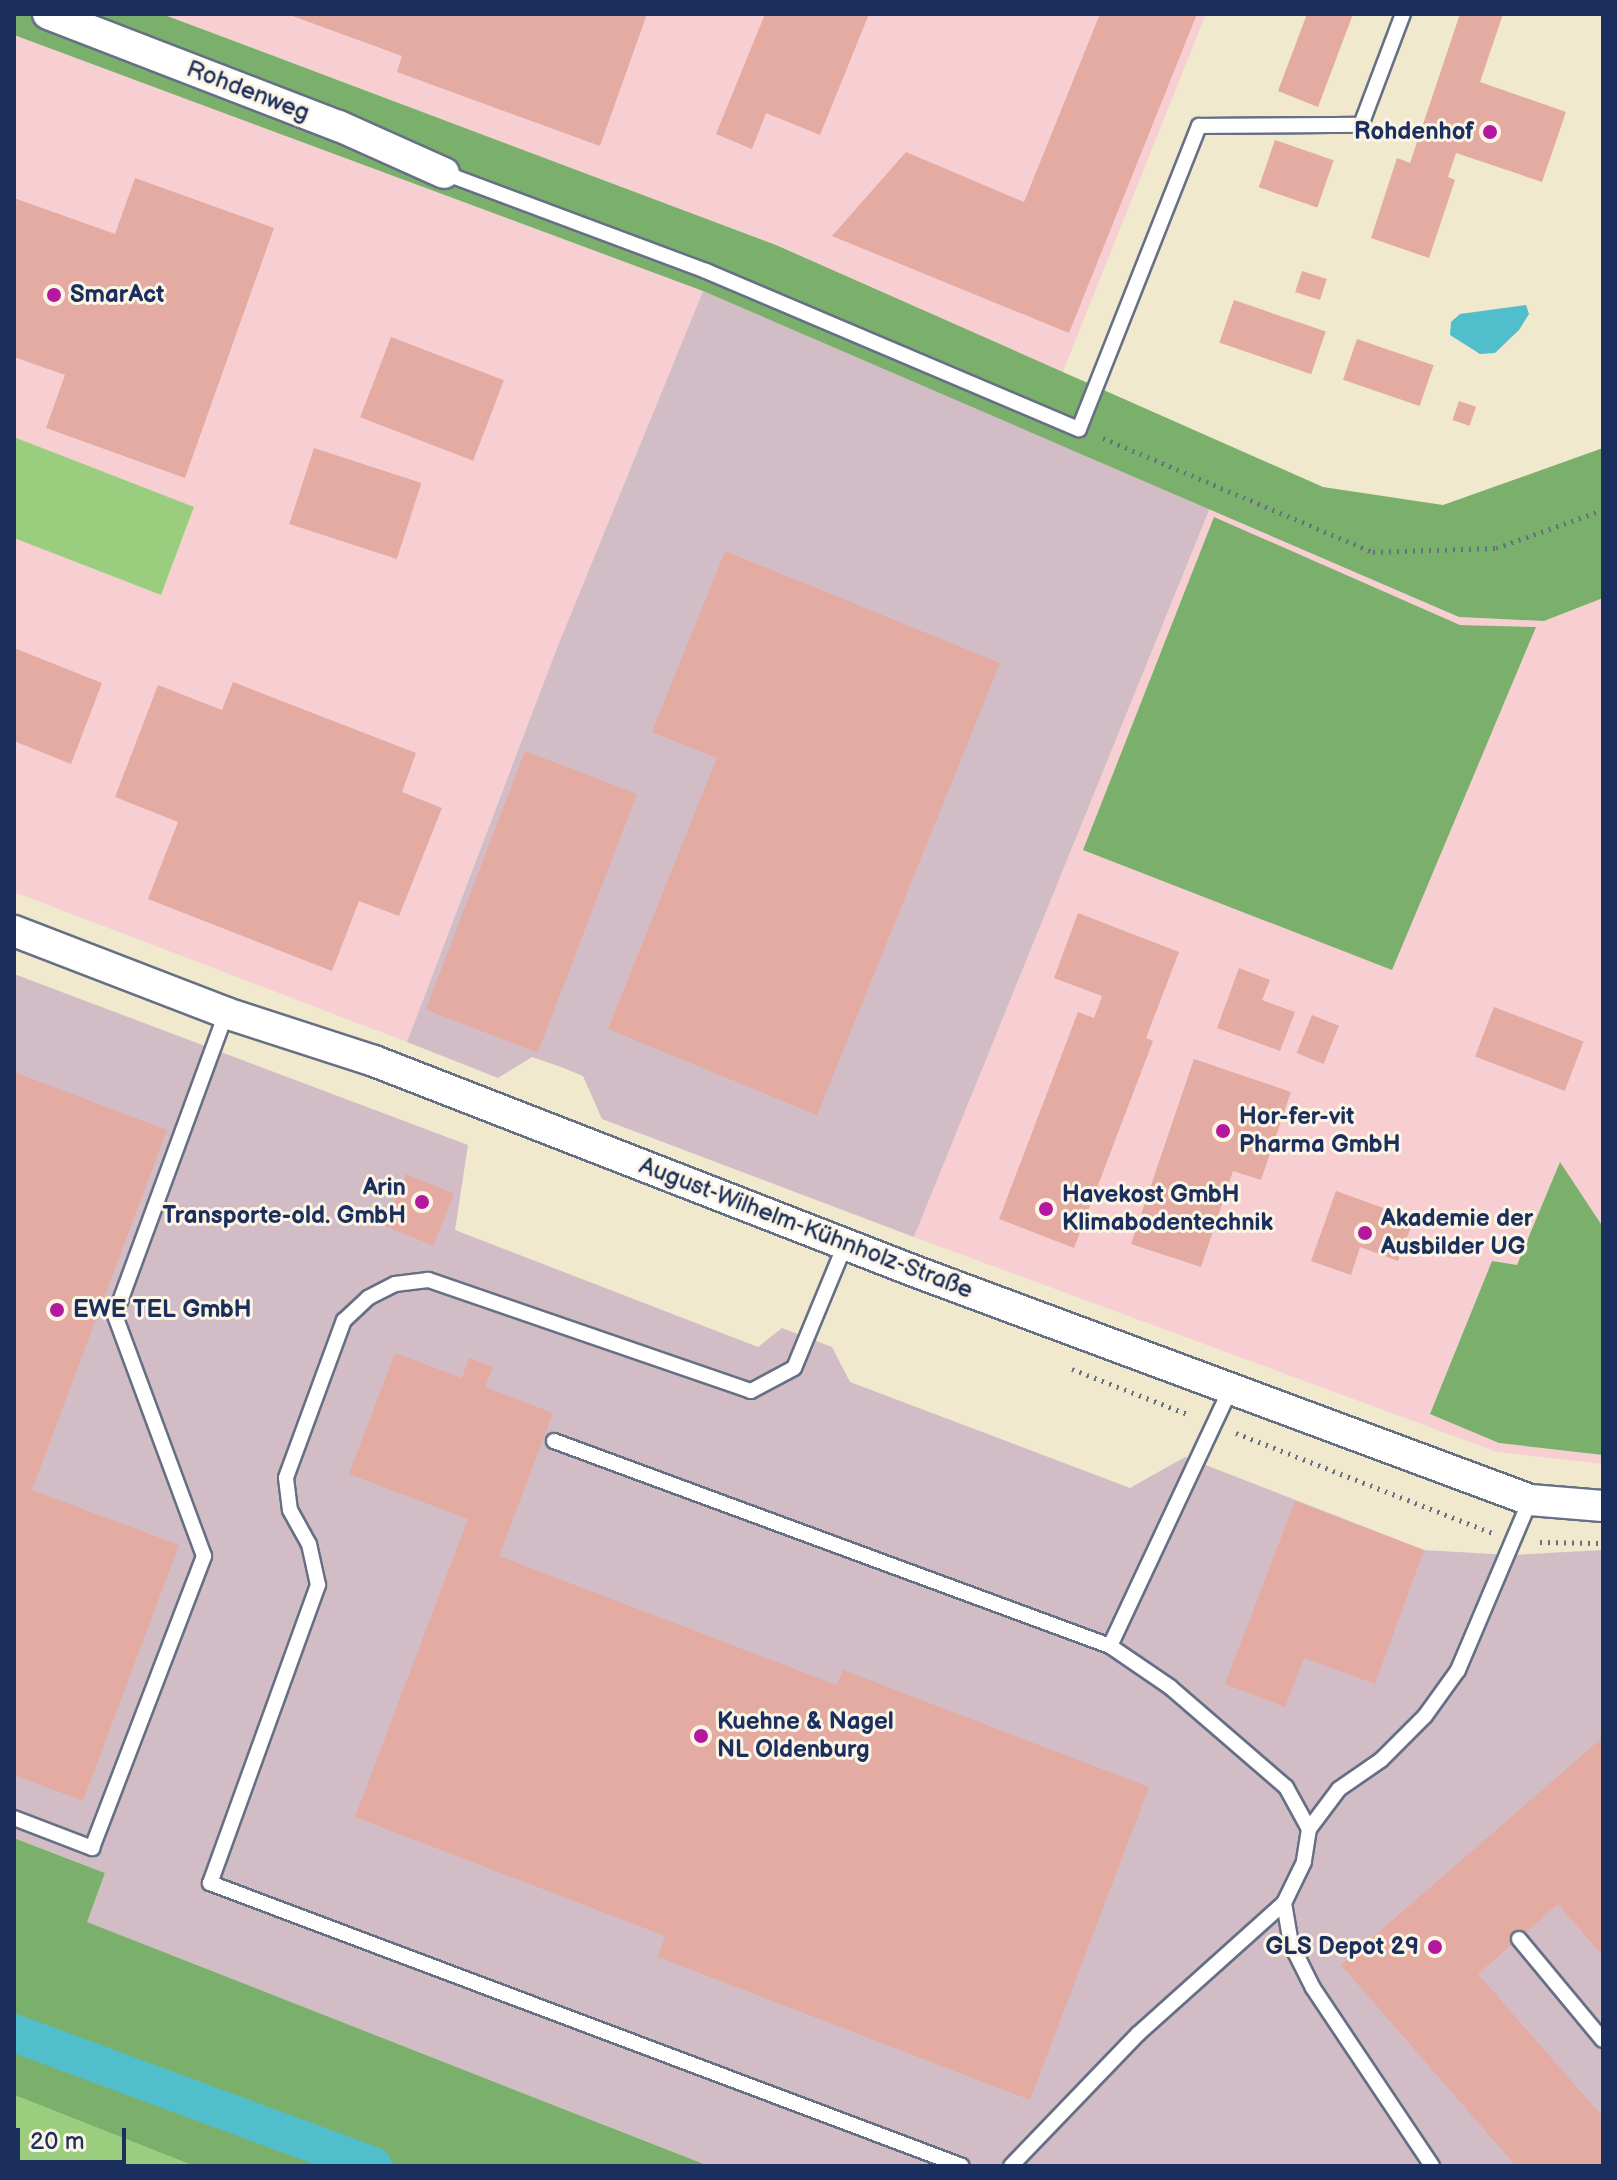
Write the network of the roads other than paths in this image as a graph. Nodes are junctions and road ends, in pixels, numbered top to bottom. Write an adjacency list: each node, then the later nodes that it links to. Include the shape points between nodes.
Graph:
1 (48, 14): 3 (street, Rohdenweg, via 339,126)
2 (1403, 14): 3 (lane, via 1361,125 1199,126 1079,429 706,271)
3 (444, 173)
4 (14, 931): 5 (street, August-Wilhelm-Kühnholz-Straße)
5 (226, 1013): 6 (street, August-Wilhelm-Kühnholz-Straße, via 374,1061); 12 (lane, via 115,1315 204,1556 92,1848)
6 (845, 1245): 7 (street, August-Wilhelm-Kühnholz-Straße); 17 (lane, via 794,1368 751,1391 428,1280 395,1284 368,1298 344,1320 286,1478 290,1510 309,1544 318,1585 210,1883)
7 (1231, 1388): 9 (street, August-Wilhelm-Kühnholz-Straße); 11 (lane)
8 (554, 1441): 11 (lane)
9 (1530, 1500): 10 (street, August-Wilhelm-Kühnholz-Straße); 13 (lane, via 1458,1670 1425,1716 1381,1760 1339,1789)
10 (1603, 1506)
11 (1110, 1646): 13 (lane, via 1250,1752 1286,1787)
12 (14, 1818)
13 (1309, 1829): 14 (lane, via 1304,1862)
14 (1284, 1903): 18 (lane, via 1117,2054); 19 (lane, via 1291,1944 1313,1988)
15 (1519, 1939): 16 (lane)
16 (1603, 2040)
17 (962, 2166)
18 (1011, 2166)
19 (1432, 2166)

